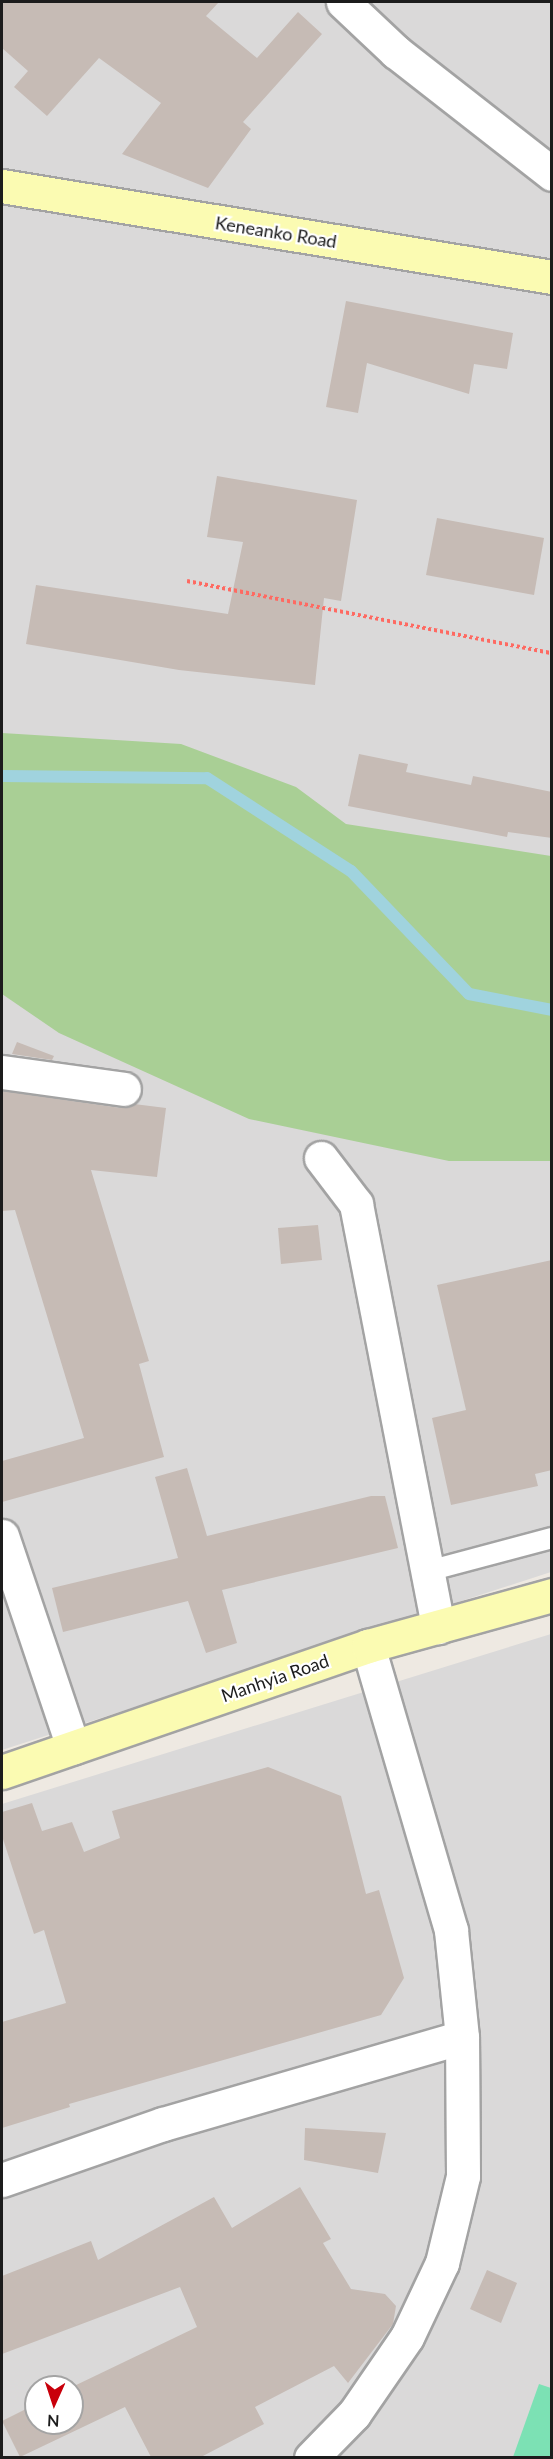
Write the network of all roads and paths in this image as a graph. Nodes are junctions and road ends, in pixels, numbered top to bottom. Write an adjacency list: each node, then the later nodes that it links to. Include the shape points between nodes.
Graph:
1 (343, 2): 2 (street, via 396,52)
2 (552, 174)
3 (2, 186): 4 (main road, Keneanko Road)
4 (552, 277)
5 (187, 581): 6 (path)
6 (552, 653)
7 (2, 1072): 8 (street)
8 (124, 1089)
9 (321, 1158): 12 (street, via 356,1204)
10 (2, 1536): 16 (street)
11 (552, 1538): 12 (lane)
12 (428, 1571): 14 (street)
13 (552, 1595): 14 (main road, Manhyia Road)
14 (438, 1627): 15 (main road, Manhyia Road)
15 (368, 1646): 16 (main road, Manhyia Road); 18 (street, via 451,1930)
16 (73, 1747): 17 (main road, Manhyia Road)
17 (2, 1772)
18 (462, 2037): 19 (street, via 163,2124); 20 (street, via 463,2176 442,2263 400,2347 354,2414)
19 (2, 2180)
20 (311, 2457)

